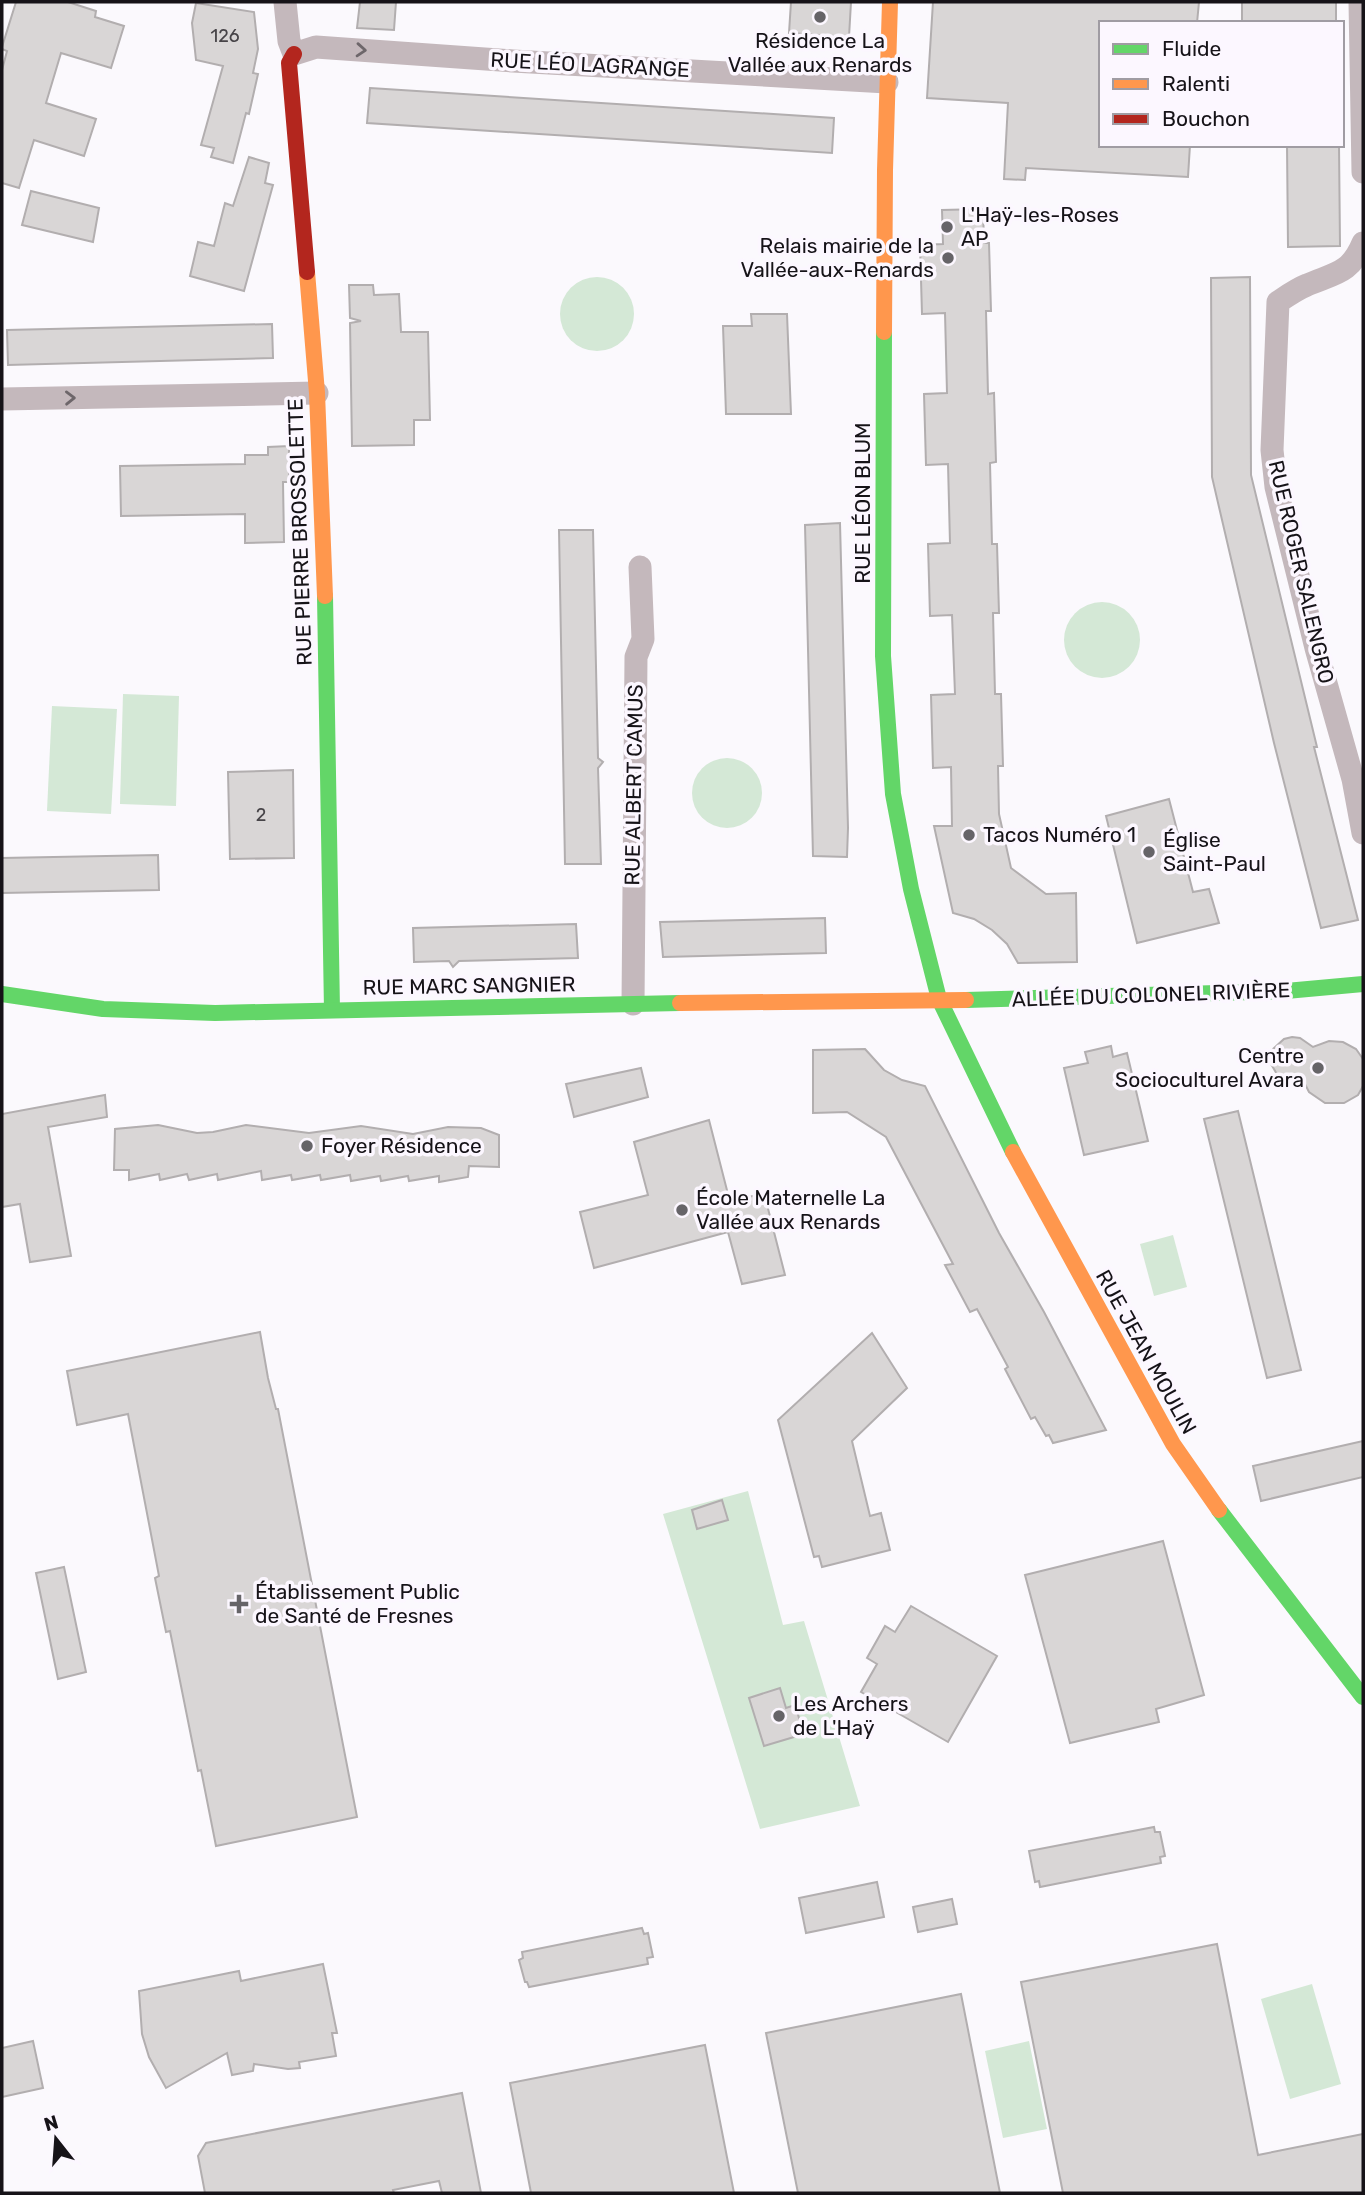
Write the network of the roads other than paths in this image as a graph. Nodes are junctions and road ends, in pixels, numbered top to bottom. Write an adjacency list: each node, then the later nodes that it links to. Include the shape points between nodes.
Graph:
1 (285, 2): 4 (street)
2 (890, 2): 5 (street, RUE LÉON BLUM)
3 (1360, 2): 6 (street)
4 (294, 54): 5 (street, RUE LÉO LAGRANGE, one-way to 5, via 316,47); 8 (street, RUE PIERRE BROSSOLETTE, via 289,63)
5 (887, 82): 14 (street, RUE LÉON BLUM, via 883,656 893,794)
6 (1363, 172)
7 (1363, 243): 11 (street, RUE ROGER SALENGRO, via 1356,260 1333,276 1278,302 1272,450 1276,487)
8 (317, 393): 9 (street, one-way to 8); 16 (street, RUE PIERRE BROSSOLETTE, via 327,634)
9 (2, 399)
10 (640, 567): 15 (street, RUE ALBERT CAMUS, via 643,639 636,657)
11 (1363, 832)
12 (1363, 984): 14 (street, ALLÉE DU COLONEL RIVIÈRE, via 1254,992)
13 (2, 994): 16 (street, RUE MARC SANGNIER, via 103,1009 215,1013)
14 (939, 999): 15 (street, RUE MARC SANGNIER); 17 (street, RUE JEAN MOULIN, via 1000,1128 1173,1444 1198,1483)
15 (633, 1004): 16 (street, RUE MARC SANGNIER)
16 (332, 1010)
17 (1363, 1696)

